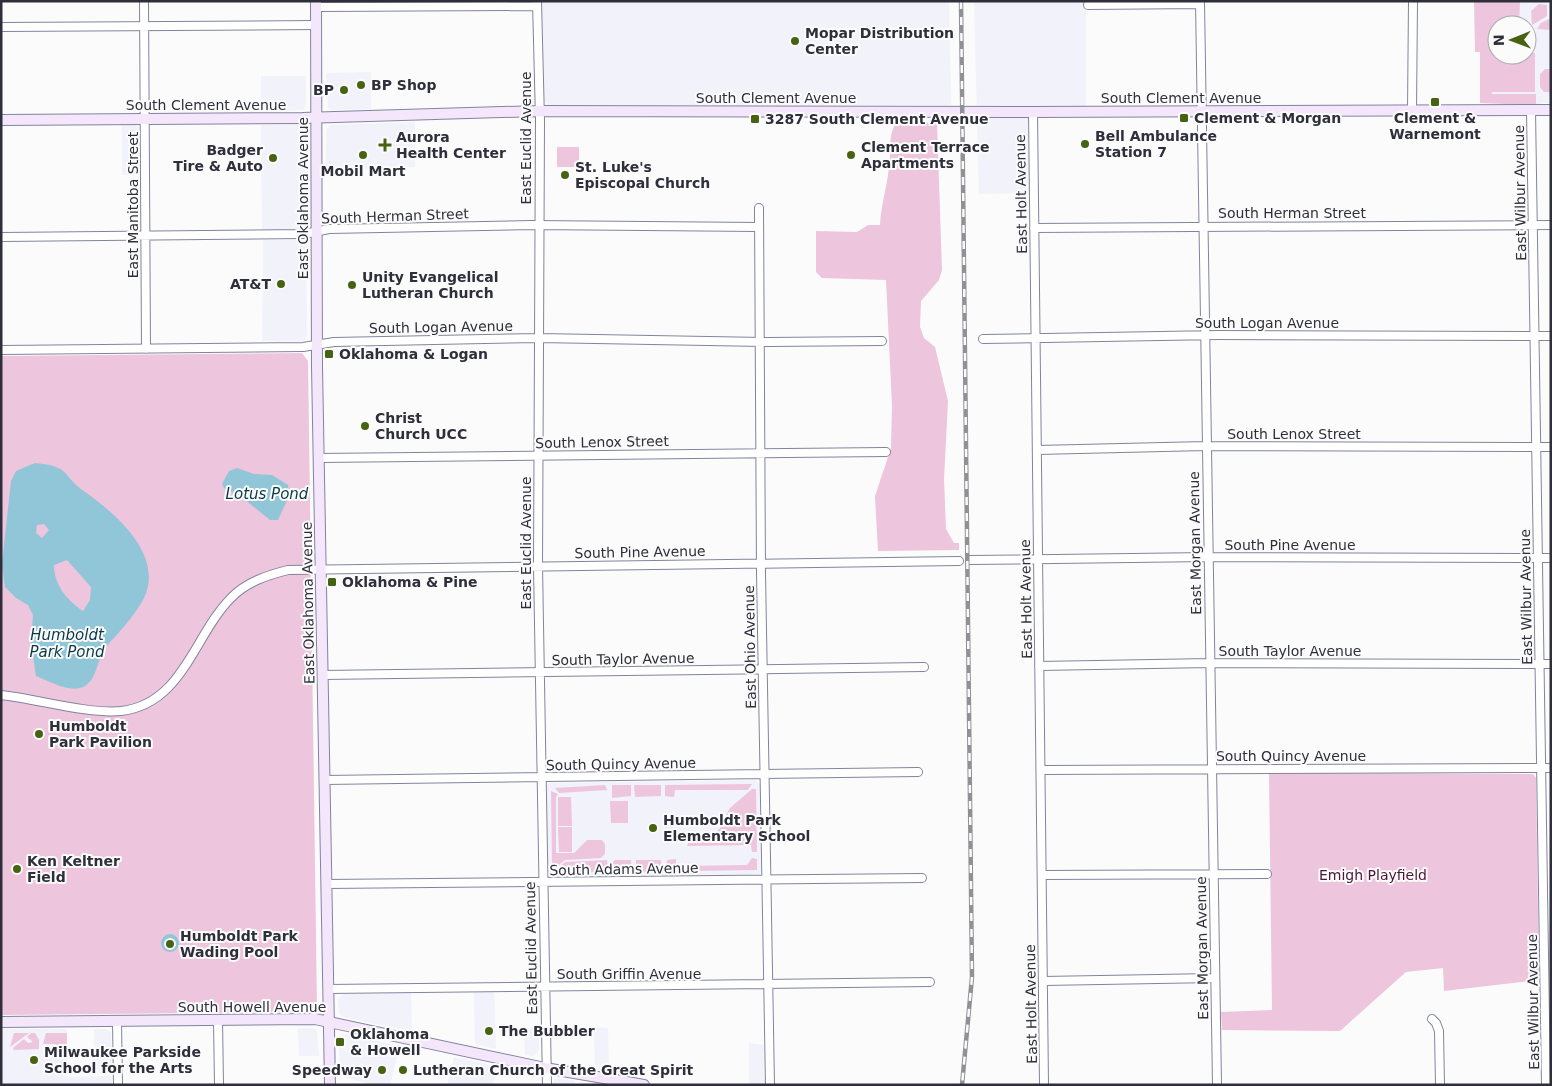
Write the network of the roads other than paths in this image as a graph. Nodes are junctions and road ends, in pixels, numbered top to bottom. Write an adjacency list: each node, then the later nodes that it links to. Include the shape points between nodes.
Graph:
1 (144, 1): 8 (street, East Manitoba Street)
2 (1413, 1): 10 (street)
3 (1200, 3): 6 (street); 14 (street, East Morgan Avenue)
4 (316, 4): 5 (street); 7 (street, East Oklahoma Avenue)
5 (537, 4): 13 (street, East Euclid Avenue)
6 (1088, 4)
7 (316, 25): 8 (street); 16 (street, East Oklahoma Avenue)
8 (144, 26): 9 (street); 17 (street, East Manitoba Street)
9 (1, 28)
10 (1412, 110): 11 (street, South Clement Avenue); 14 (street, South Clement Avenue)
11 (1531, 110): 12 (street, South Clement Avenue); 21 (street, East Wilbur Avenue)
12 (1551, 110)
13 (539, 111): 15 (street, South Clement Avenue); 16 (street, South Clement Avenue); 20 (street, East Euclid Avenue)
14 (1201, 111): 15 (street, South Clement Avenue); 23 (street, East Morgan Avenue)
15 (1033, 112): 25 (street, East Holt Avenue)
16 (316, 117): 17 (street, South Clement Avenue); 26 (street, East Oklahoma Avenue)
17 (145, 119): 18 (street, South Clement Avenue); 27 (street, East Manitoba Street)
18 (1, 120)
19 (759, 208): 24 (street, East Ohio Avenue)
20 (539, 225): 24 (street, South Herman Street); 26 (street, South Herman Street, via 329,229); 32 (street, East Euclid Avenue)
21 (1532, 225): 22 (street, South Herman Street); 23 (street, South Herman Street); 30 (street, East Wilbur Avenue)
22 (1551, 225)
23 (1203, 226): 25 (street, South Herman Street); 29 (street, East Morgan Avenue)
24 (759, 227): 36 (street, East Ohio Avenue)
25 (1034, 228): 33 (street, East Holt Avenue)
26 (317, 232): 27 (street, South Herman Street); 37 (street, East Oklahoma Avenue)
27 (146, 236): 28 (street, South Herman Street); 38 (street, East Manitoba Street)
28 (1, 237)
29 (1204, 335): 30 (street, South Logan Avenue); 33 (street, South Logan Avenue); 40 (street, East Morgan Avenue)
30 (1534, 336): 31 (street, South Logan Avenue); 41 (street, East Wilbur Avenue)
31 (1551, 336)
32 (539, 338): 36 (street, South Logan Avenue); 37 (street, South Logan Avenue); 46 (street, East Euclid Avenue)
33 (1035, 338): 34 (street, South Logan Avenue); 43 (street, East Holt Avenue)
34 (983, 339)
35 (882, 340): 36 (street, South Logan Avenue)
36 (760, 342): 44 (street, East Ohio Avenue)
37 (317, 345): 38 (street, South Logan Avenue, via 303,348); 47 (street, East Oklahoma Avenue)
38 (146, 349): 39 (street, South Logan Avenue)
39 (1, 350)
40 (1206, 446): 41 (street, South Lenox Street); 43 (street, South Lenox Street); 48 (street, East Morgan Avenue)
41 (1536, 447): 42 (street, South Lenox Street); 49 (street, East Wilbur Avenue)
42 (1551, 447)
43 (1037, 450): 51 (street, East Holt Avenue)
44 (760, 452): 45 (street, South Lenox Street); 46 (street, South Lenox Street); 54 (street, East Ohio Avenue)
45 (886, 452)
46 (538, 455): 47 (street, South Lenox Street); 55 (street, East Euclid Avenue)
47 (319, 458): 56 (street, East Oklahoma Avenue)
48 (1208, 557): 49 (street, South Pine Avenue); 51 (street, South Pine Avenue); 57 (street, East Morgan Avenue)
49 (1539, 558): 50 (street, South Pine Avenue); 58 (street, East Wilbur Avenue)
50 (1551, 558)
51 (1038, 559): 53 (street, South Pine Avenue); 60 (street, East Holt Avenue)
52 (959, 560): 54 (street, South Pine Avenue)
53 (970, 560)
54 (761, 563): 55 (street, South Pine Avenue); 62 (street, East Ohio Avenue)
55 (538, 566): 56 (street, South Pine Avenue); 63 (street, East Euclid Avenue)
56 (321, 568): 64 (street, East Oklahoma Avenue); 65 (street, South Pine Avenue, via 269,574 248,584 231,597 212,622 175,682 151,701 134,708 93,710)
57 (1210, 663): 58 (street, South Taylor Avenue); 60 (street, South Taylor Avenue); 66 (street, East Morgan Avenue)
58 (1540, 664): 59 (street, South Taylor Avenue); 67 (street, East Wilbur Avenue)
59 (1551, 664)
60 (1039, 666): 69 (street, East Holt Avenue)
61 (924, 667): 62 (street, South Taylor Avenue)
62 (763, 669): 63 (street, South Taylor Avenue); 71 (street, East Ohio Avenue)
63 (539, 672): 64 (street, South Taylor Avenue); 72 (street, East Euclid Avenue)
64 (322, 675): 73 (street, East Oklahoma Avenue)
65 (1, 695)
66 (1212, 768): 67 (street, South Quincy Avenue); 69 (street, South Quincy Avenue); 75 (street, East Morgan Avenue)
67 (1541, 768): 68 (street, South Quincy Avenue); 74 (street, East Wilbur Avenue)
68 (1551, 768)
69 (1040, 770): 77 (street, East Holt Avenue)
70 (918, 772): 71 (street, South Quincy Avenue)
71 (765, 774): 72 (street, South Quincy Avenue); 79 (street, East Ohio Avenue)
72 (541, 777): 73 (street, South Quincy Avenue); 80 (street, East Euclid Avenue)
73 (324, 780): 81 (street, East Oklahoma Avenue)
74 (1547, 872): 104 (street, East Wilbur Avenue)
75 (1213, 874): 76 (street); 77 (street); 82 (street, East Morgan Avenue)
76 (1267, 874)
77 (1042, 875): 83 (street, East Holt Avenue)
78 (922, 878): 79 (street, South Adams Avenue)
79 (766, 879): 80 (street, South Adams Avenue); 85 (street, East Ohio Avenue)
80 (542, 882): 81 (street, South Adams Avenue); 86 (street, East Euclid Avenue)
81 (326, 884): 87 (street, East Oklahoma Avenue)
82 (1215, 978): 83 (street); 102 (street, East Morgan Avenue)
83 (1043, 981): 101 (street, East Holt Avenue)
84 (930, 982): 85 (street, South Griffin Avenue)
85 (768, 985): 86 (street, South Griffin Avenue); 100 (street, East Ohio Avenue)
86 (544, 987): 87 (street, South Griffin Avenue); 93 (street, East Euclid Avenue)
87 (328, 989): 91 (street, East Oklahoma Avenue)
88 (1432, 1019): 103 (street, via 1439,1031)
89 (218, 1020): 90 (street, South Howell Avenue); 91 (street, South Howell Avenue); 96 (street)
90 (117, 1021): 92 (street, South Howell Avenue); 95 (street)
91 (328, 1021): 93 (street, South Howell Avenue); 97 (street, East Oklahoma Avenue)
92 (1, 1022)
93 (546, 1068): 94 (street, South Howell Avenue); 98 (street, East Euclid Avenue)
94 (621, 1083): 99 (street, South Howell Avenue)
95 (118, 1085)
96 (219, 1085)
97 (330, 1085)
98 (547, 1085)
99 (644, 1085)
100 (770, 1085)
101 (1044, 1085)
102 (1216, 1085)
103 (1440, 1085)
104 (1546, 1085)

